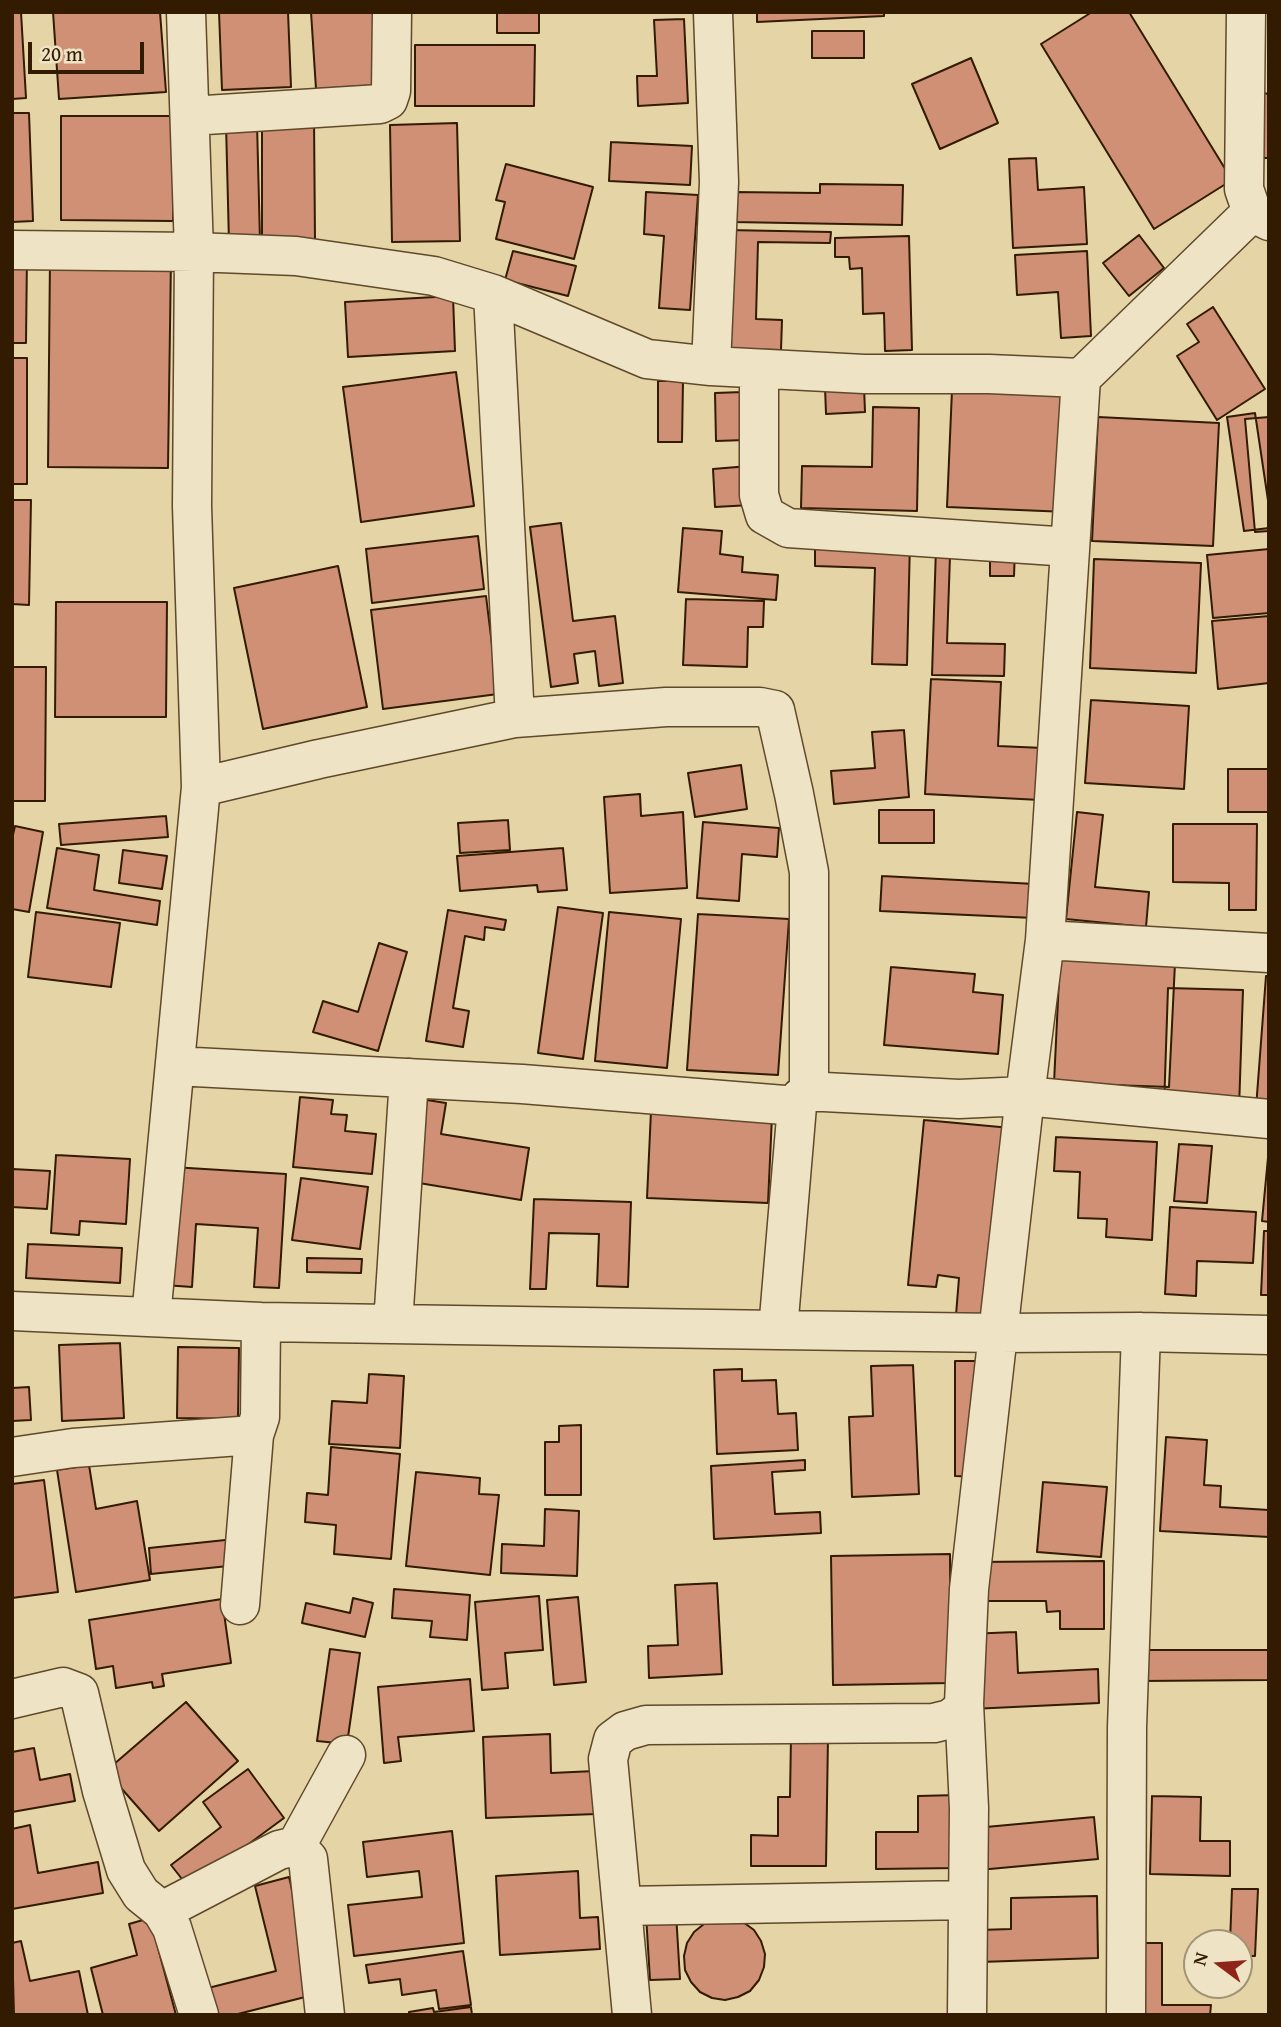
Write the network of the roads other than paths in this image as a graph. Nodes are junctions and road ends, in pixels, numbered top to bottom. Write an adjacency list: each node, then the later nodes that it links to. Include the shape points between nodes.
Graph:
1 (186, 12): 5 (street)
2 (392, 12): 5 (street, via 388,100)
3 (712, 12): 10 (street, via 719,182)
4 (1246, 12): 6 (street, via 1244,190)
5 (190, 116): 8 (street)
6 (1261, 216): 12 (street)
7 (12, 250): 8 (street)
8 (194, 252): 9 (street, via 296,256 434,276); 15 (street, via 192,506)
9 (493, 295): 10 (street, via 647,359); 14 (street)
10 (712, 366): 11 (street)
11 (760, 369): 12 (street); 13 (street, via 759,495 765,515 788,528)
12 (1081, 378): 13 (street)
13 (1070, 547): 16 (street)
14 (515, 718): 15 (street); 21 (street, via 693,706 775,710 809,872)
15 (201, 787): 18 (street)
16 (1045, 940): 17 (street); 20 (street)
17 (1269, 953)
18 (175, 1066): 19 (street); 24 (street)
19 (409, 1078): 21 (street); 26 (street)
20 (1025, 1096): 21 (street); 22 (street); 29 (street)
21 (803, 1099): 27 (street)
22 (1269, 1119)
23 (12, 1311): 24 (street)
24 (151, 1317): 25 (street)
25 (261, 1322): 26 (street); 31 (street, via 260,1417)
26 (393, 1324): 27 (street)
27 (778, 1331): 29 (street)
28 (1141, 1332): 29 (street); 30 (street); 45 (street, via 1127,1727)
29 (1000, 1333): 35 (street, via 969,1589)
30 (1269, 1335)
31 (254, 1435): 32 (street); 33 (street)
32 (12, 1457)
33 (240, 1605)
34 (12, 1699): 40 (street, via 63,1688 79,1693 126,1870 141,1894)
35 (964, 1703): 38 (street); 39 (street, via 950,1719 934,1723 646,1725 625,1731 613,1740 608,1759)
36 (346, 1755): 37 (street)
37 (296, 1846): 40 (street, via 279,1850); 42 (street, via 308,1859)
38 (968, 1900): 39 (street); 44 (street)
39 (622, 1906): 43 (street)
40 (162, 1911): 41 (street, via 172,1928)
41 (199, 2015)
42 (325, 2015)
43 (632, 2015)
44 (967, 2015)
45 (1126, 2015)

